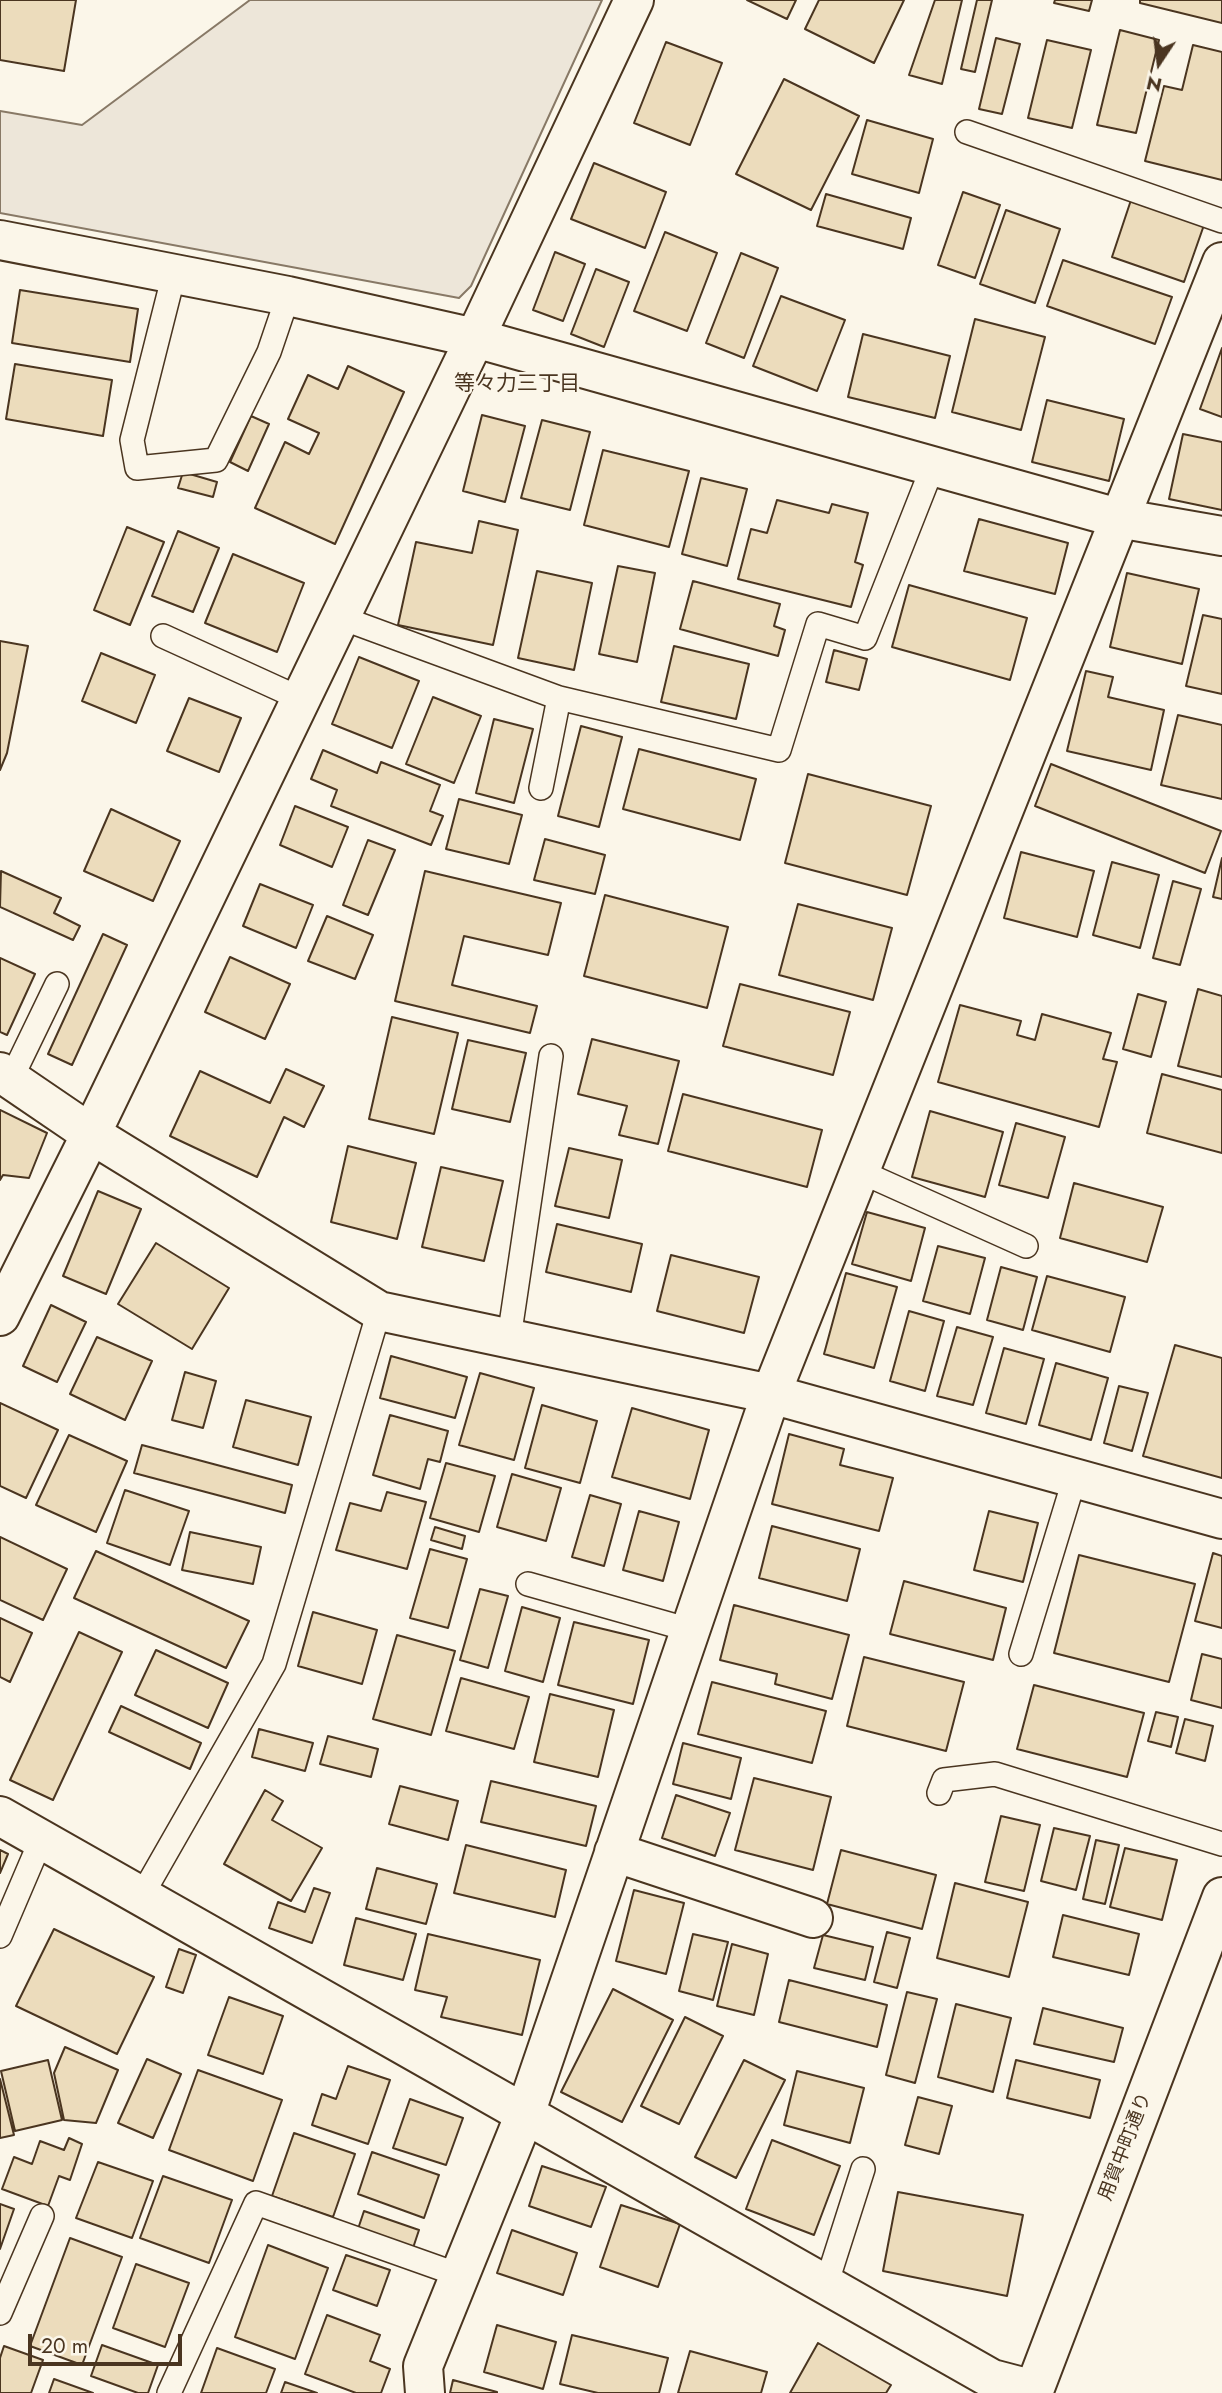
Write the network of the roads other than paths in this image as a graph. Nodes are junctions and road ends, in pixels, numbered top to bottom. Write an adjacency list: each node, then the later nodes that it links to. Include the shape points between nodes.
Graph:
1 (634, 0): 8 (street)
2 (967, 132): 3 (lane)
3 (1222, 221)
4 (0, 240): 6 (street)
5 (1222, 262): 10 (street)
6 (174, 274): 7 (street); 7 (lane, via 132,440 137,468 215,460 269,352)
7 (288, 296): 8 (street)
8 (475, 338): 9 (street); 12 (street)
9 (933, 466): 10 (street); 15 (lane, via 865,638 818,624 779,750)
10 (1118, 518): 11 (street); 21 (street)
11 (1222, 536)
12 (339, 617): 14 (street); 15 (lane)
13 (163, 636): 14 (lane)
14 (299, 698): 20 (street)
15 (559, 698): 16 (lane)
16 (541, 788)
17 (57, 984): 19 (lane)
18 (551, 1056): 25 (lane)
19 (5, 1075): 20 (street)
20 (90, 1134): 23 (street); 24 (street)
21 (859, 1171): 22 (lane); 26 (street)
22 (1026, 1246)
23 (379, 1311): 25 (street); 37 (lane, via 274,1664)
24 (0, 1316)
25 (509, 1338): 26 (street)
26 (771, 1394): 27 (street); 30 (street)
27 (1075, 1477): 28 (street); 31 (lane)
28 (1222, 1519)
29 (528, 1584): 30 (lane)
30 (690, 1630): 36 (street)
31 (1021, 1654)
32 (939, 1793): 35 (lane, via 944,1780 995,1774)
33 (0, 1816): 34 (street)
34 (41, 1840): 37 (street); 40 (lane)
35 (1222, 1844)
36 (614, 1852): 39 (street); 41 (street)
37 (142, 1895): 41 (street)
38 (1222, 1897): 47 (street, 用賀中町通り)
39 (813, 1918)
40 (0, 1937)
41 (525, 2115): 44 (street); 45 (street)
42 (863, 2169): 45 (lane)
43 (42, 2216): 46 (lane)
44 (459, 2275): 48 (lane, via 256,2203); 49 (street, via 423,2365)
45 (826, 2285): 47 (street, via 992,2379)
46 (0, 2313)
47 (1036, 2392)
48 (169, 2393)
49 (425, 2393)

